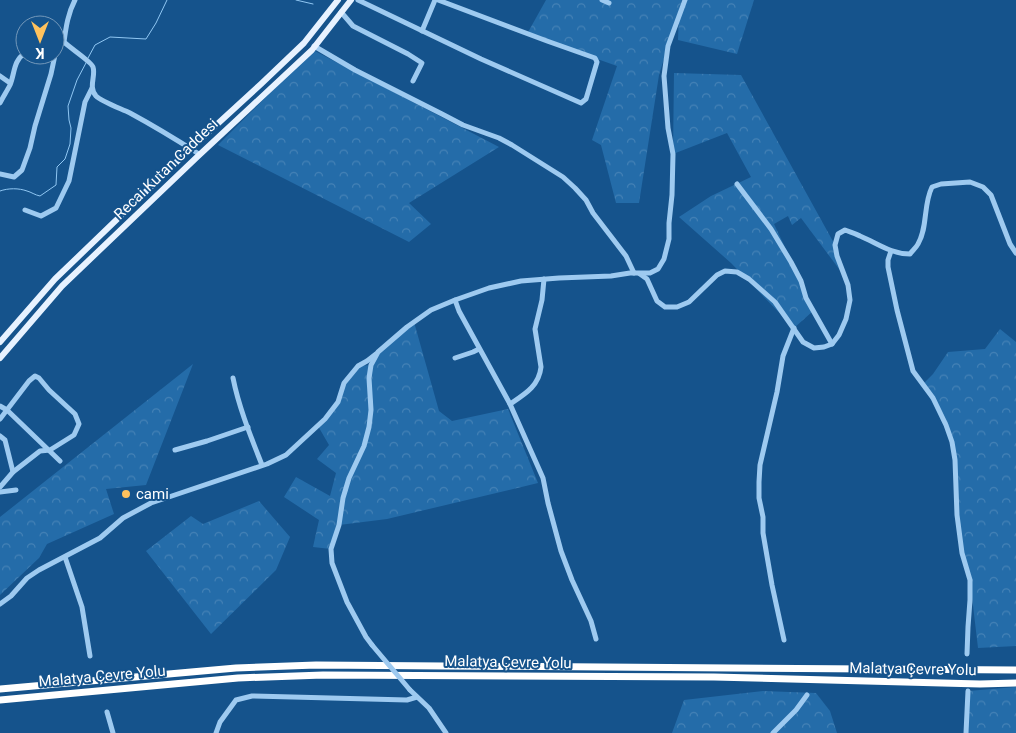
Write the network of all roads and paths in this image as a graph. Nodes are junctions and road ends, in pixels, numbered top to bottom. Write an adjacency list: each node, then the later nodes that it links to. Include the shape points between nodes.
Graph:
1 (75, 0): 13 (street, via 70,8)
2 (338, 0): 23 (main road, Recai Kutan Caddesi, via 304,43)
3 (351, 0): 11 (main road, Recai Kutan Caddesi)
4 (358, 0): 12 (street)
5 (437, 0): 10 (street); 12 (street)
6 (457, 0): 10 (street)
7 (602, 0): 9 (street)
8 (685, 0): 30 (street, via 668,46 664,76 672,154 672,195 669,240)
9 (609, 3)
10 (455, 7): 12 (street, via 595,58 586,99 581,103)
11 (341, 12): 15 (main road, Recai Kutan Caddesi); 19 (street, via 353,26 422,63)
12 (422, 31)
13 (65, 35)
14 (65, 43): 21 (street, via 91,63)
15 (314, 46): 24 (main road, Recai Kutan Caddesi); 31 (street, via 463,125 499,138 563,178 586,200)
16 (15, 65): 20 (street)
17 (53, 65): 25 (street, via 22,170 14,177)
18 (0, 76): 20 (street)
19 (413, 82)
20 (10, 83): 22 (street)
21 (92, 88): 23 (street, via 101,99 156,126); 27 (street, via 85,102 69,181 56,208 41,216)
22 (0, 103)
23 (190, 148): 24 (street); 36 (main road, Recai Kutan Caddesi, via 55,279)
24 (199, 154): 40 (main road, Recai Kutan Caddesi, via 62,286)
25 (0, 174)
26 (737, 184): 37 (street, via 791,262 806,298)
27 (25, 210)
28 (891, 251): 29 (street, via 910,254 918,244 932,187 970,182 983,187 991,195); 37 (street, via 845,230 838,234 837,256 850,300 846,319); 61 (street, via 888,267 913,371 932,398 952,442 957,515 962,553 970,580)
29 (1016, 253)
30 (658, 269): 31 (street, via 650,274); 33 (street)
31 (637, 274): 32 (street); 33 (street, via 647,279)
32 (544, 279): 34 (street, via 489,288); 43 (street, via 535,329 541,372 529,390)
33 (649, 284): 35 (street, via 657,301 665,307 677,307 689,302 717,275 725,271 737,272 750,279 775,302)
34 (455, 300): 38 (street); 39 (street, via 431,310)
35 (794, 328): 37 (street, via 803,342 814,348); 60 (street, via 783,356 759,482 764,534)
36 (0, 342)
37 (832, 344)
38 (479, 349): 41 (street); 43 (street)
39 (378, 352): 52 (street, via 358,366 344,383 338,402 325,419 286,455); 68 (street, bridge, via 369,378 369,427 343,498 331,549 332,563 347,602 366,637)
40 (0, 358)
41 (455, 358)
42 (232, 378): 47 (street)
43 (510, 404): 59 (street, via 543,478 561,551)
44 (0, 406): 45 (street)
45 (7, 410): 46 (street); 49 (street); 49 (street, via 29,381 35,376 39,378 75,414 79,424 74,435)
46 (0, 419)
47 (248, 427): 50 (street); 52 (street)
48 (0, 436): 53 (street, via 5,440)
49 (50, 450): 51 (street); 53 (street, via 40,451)
50 (175, 450)
51 (60, 461)
52 (262, 465): 57 (street, via 151,502 123,518 100,538)
53 (14, 472): 54 (street)
54 (0, 487)
55 (16, 490): 56 (street)
56 (0, 492)
57 (65, 556): 58 (street, via 27,578); 62 (street, via 82,607)
58 (0, 604)
59 (596, 639)
60 (784, 640)
61 (968, 654)
62 (90, 656)
63 (1016, 670): 65 (highway, Malatya Çevre Yolu, via 316,665 236,668)
64 (1016, 683): 69 (highway, Malatya Çevre Yolu, via 323,675 238,678)
65 (0, 689)
66 (968, 691): 75 (street)
67 (807, 695): 74 (street)
68 (417, 697): 72 (street, via 407,700 252,696 236,700); 73 (street)
69 (0, 700)
70 (107, 712): 71 (street)
71 (113, 733)
72 (216, 733)
73 (446, 733)
74 (773, 733)
75 (966, 733)

